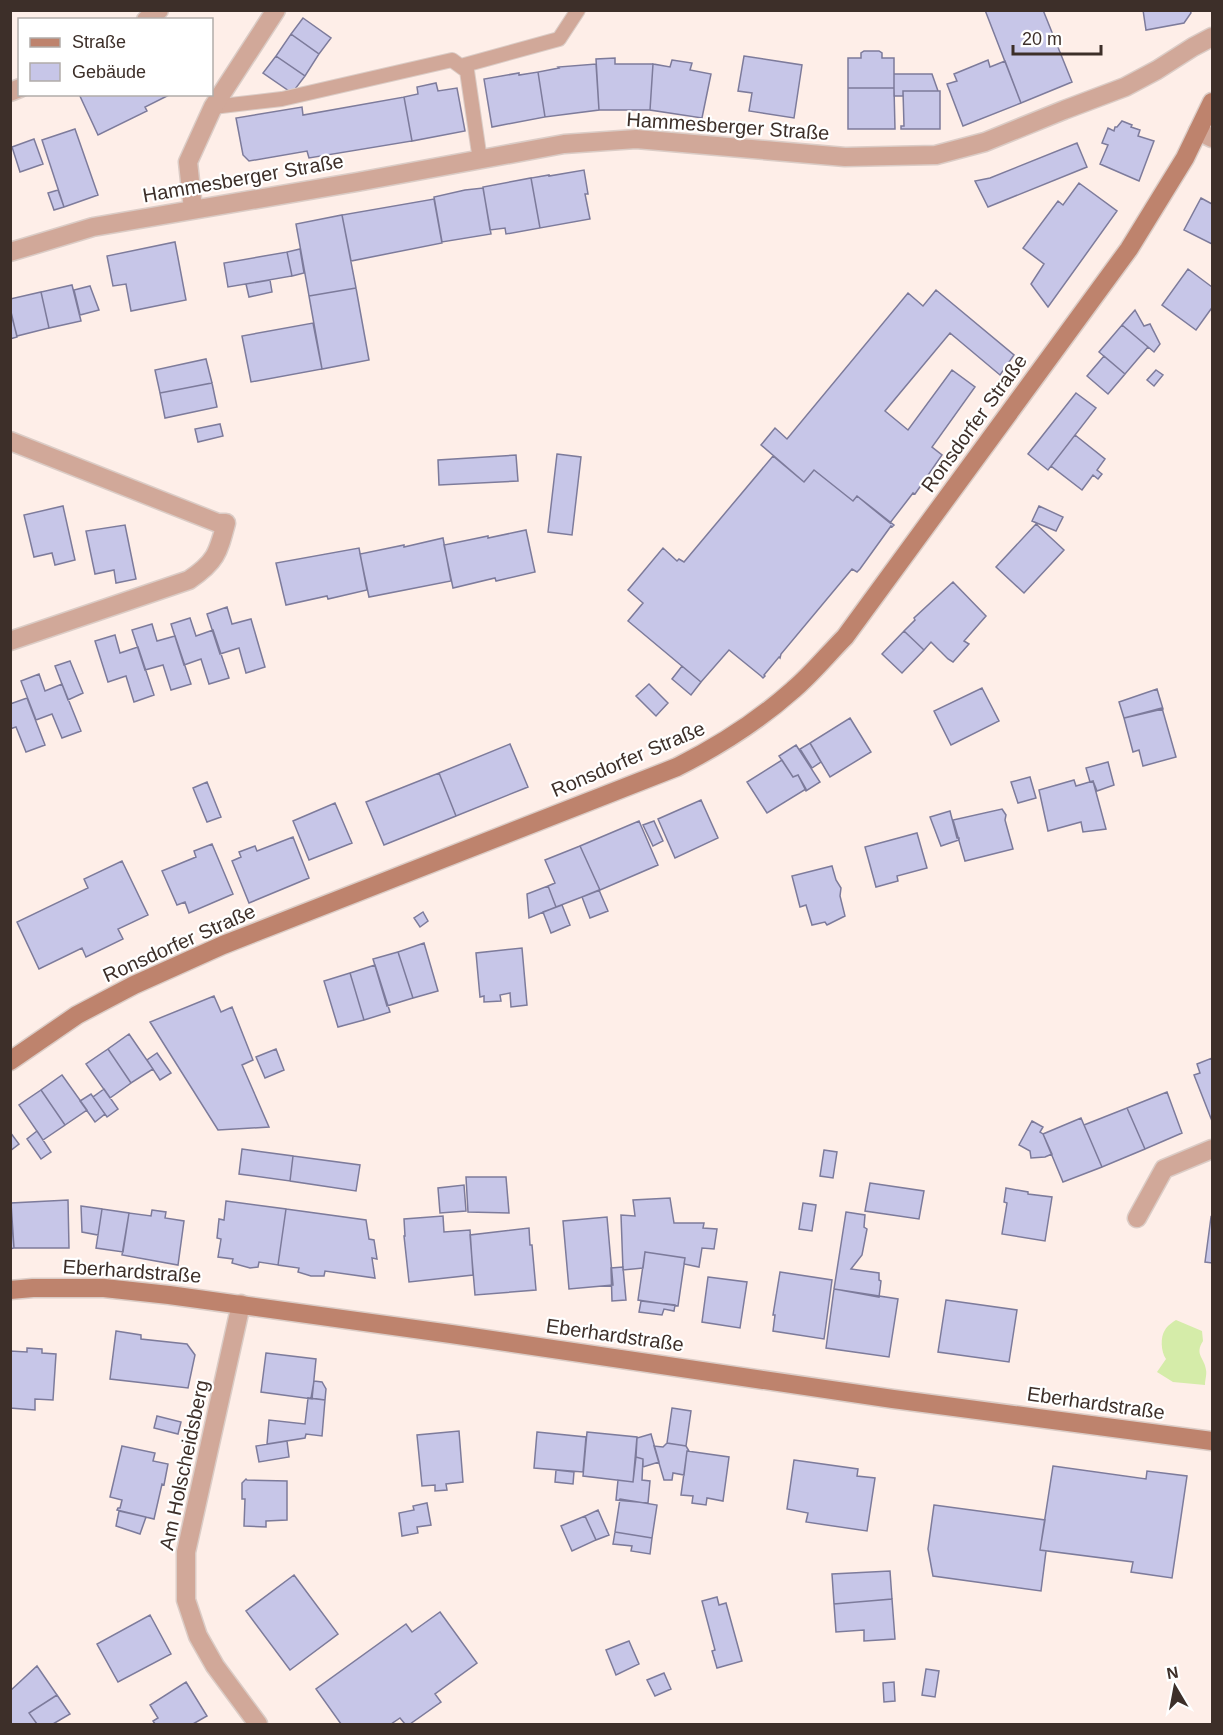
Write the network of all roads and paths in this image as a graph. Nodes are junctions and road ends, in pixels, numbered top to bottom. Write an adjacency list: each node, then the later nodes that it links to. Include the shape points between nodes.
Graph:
1 (276, 10): 6 (street)
2 (579, 10): 4 (lane, via 559,39)
3 (1212, 38): 8 (street, Hammesberger Straße, via 1125,87 985,142 936,155 845,157 636,139 564,144)
4 (461, 66): 6 (lane, via 452,60 282,99); 8 (lane, via 467,71)
5 (1212, 102): 7 (main road, Ronsdorfer Straße)
6 (213, 107): 9 (street, via 188,162)
7 (1205, 134): 13 (main road, Ronsdorfer Straße, via 1185,158 1109,278 845,637 784,697 718,746 677,767 223,945 77,1015)
8 (480, 160): 9 (street, Hammesberger Straße)
9 (193, 209): 10 (street, Hammesberger Straße, via 93,227)
10 (10, 252)
11 (10, 441): 12 (street, via 226,523 217,554 189,580)
12 (10, 641)
13 (10, 1061)
14 (1212, 1149): 15 (street, via 1164,1169)
15 (1137, 1218)
16 (10, 1290): 17 (main road, Eberhardstraße, via 104,1288)
17 (242, 1304): 18 (main road, Eberhardstraße, via 893,1399); 19 (street, Am Holscheidsberg, via 186,1552 186,1600 198,1636 215,1666)
18 (1212, 1441)
19 (258, 1725)

